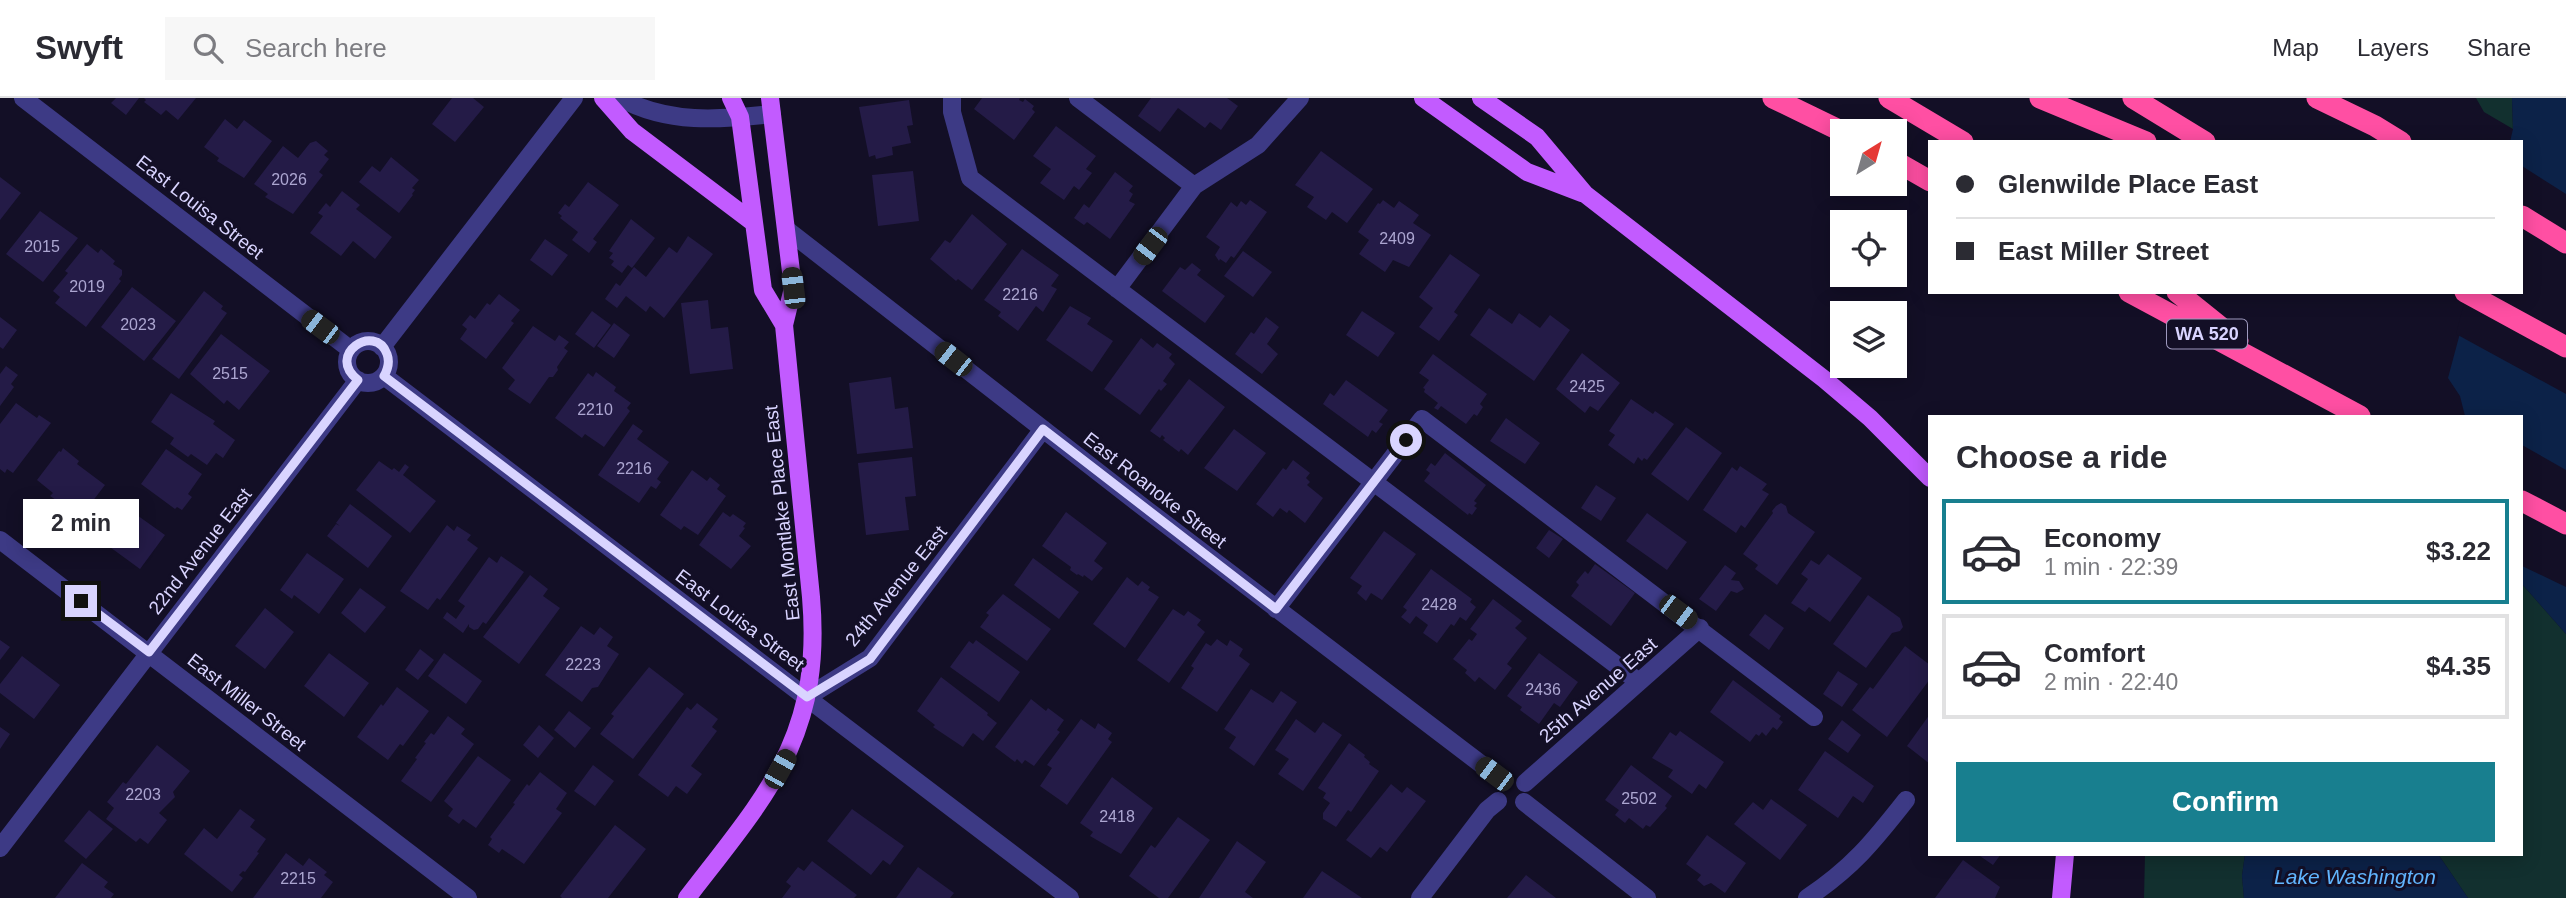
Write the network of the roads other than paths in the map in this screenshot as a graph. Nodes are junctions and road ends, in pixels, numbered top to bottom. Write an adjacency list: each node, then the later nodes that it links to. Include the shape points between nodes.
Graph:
1 (23, 98): 40 (street, East Louisa Street)
2 (574, 98): 38 (street)
3 (603, 98): 30 (main road, via 632,131)
4 (620, 98): 19 (street, via 668,116)
5 (731, 98): 19 (main road, East Montlake Place East)
6 (951, 98): 33 (street, via 970,178)
7 (1079, 98): 27 (street)
8 (1300, 98): 27 (street, via 1258,145)
9 (1423, 98): 28 (main road, via 1527,172)
10 (1481, 98): 28 (main road, via 1537,137)
11 (1773, 98): 20 (highway)
12 (1889, 98): 21 (highway)
13 (2040, 98): 22 (highway)
14 (2133, 98): 23 (highway)
15 (2317, 98): 18 (highway)
16 (2327, 98): 18 (highway)
17 (771, 106): 19 (street); 31 (main road, East Montlake Place East)
18 (2347, 112): 24 (highway)
19 (740, 117): 30 (main road, East Montlake Place East)
20 (1830, 126)
21 (1959, 140)
22 (2141, 140)
23 (2202, 140)
24 (2397, 140)
25 (1908, 168): 26 (highway)
26 (1928, 180)
27 (1194, 186): 33 (street)
28 (1585, 194): 46 (main road, via 1824,379)
29 (2523, 217): 32 (highway)
30 (754, 223): 37 (main road, East Montlake Place East, via 763,290)
31 (786, 229): 37 (main road, East Montlake Place East, via 793,288); 45 (street, East Roanoke Street)
32 (2566, 243)
33 (1117, 289): 47 (street)
34 (2133, 294): 42 (highway, WA 520)
35 (2180, 294): 42 (highway)
36 (2469, 294): 39 (highway)
37 (784, 325): 55 (main road, East Montlake Place East, via 814,630)
38 (382, 346): 40 (street, via 367,341); 41 (street, via 388,357)
39 (2566, 347)
40 (351, 350): 43 (street, via 347,364)
41 (384, 376): 43 (street, via 370,383); 55 (street, East Louisa Street)
42 (2284, 377): 44 (highway, WA 520)
43 (358, 380): 53 (street, 22nd Avenue East)
44 (2358, 415)
45 (1043, 429): 51 (street, East Roanoke Street); 55 (street, 24th Avenue East, via 870,659)
46 (1928, 476)
47 (1372, 484): 51 (street); 52 (street, via 1422,419); 54 (street)
48 (2523, 502): 49 (highway)
49 (2566, 524)
50 (0, 540): 53 (street, East Miller Street)
51 (1276, 609): 57 (street, East Roanoke Street)
52 (1700, 628): 54 (street, 25th Avenue East); 56 (street)
53 (149, 652): 62 (street, 22nd Avenue East); 64 (street, East Miller Street)
54 (1639, 682): 58 (street, 25th Avenue East)
55 (807, 697): 65 (main road, via 799,727 773,782); 66 (street, East Louisa Street)
56 (1814, 717)
57 (1502, 780): 58 (street, via 1516,777); 59 (street, via 1496,788)
58 (1525, 783): 61 (street)
59 (1498, 800): 61 (street, via 1508,808); 67 (street)
60 (1906, 800): 69 (street, via 1869,848)
61 (1524, 802): 68 (street)
62 (0, 848)
63 (2065, 856): 70 (main road)
64 (468, 898)
65 (687, 898)
66 (1069, 898)
67 (1420, 898)
68 (1647, 898)
69 (1807, 898)
70 (2061, 898)

